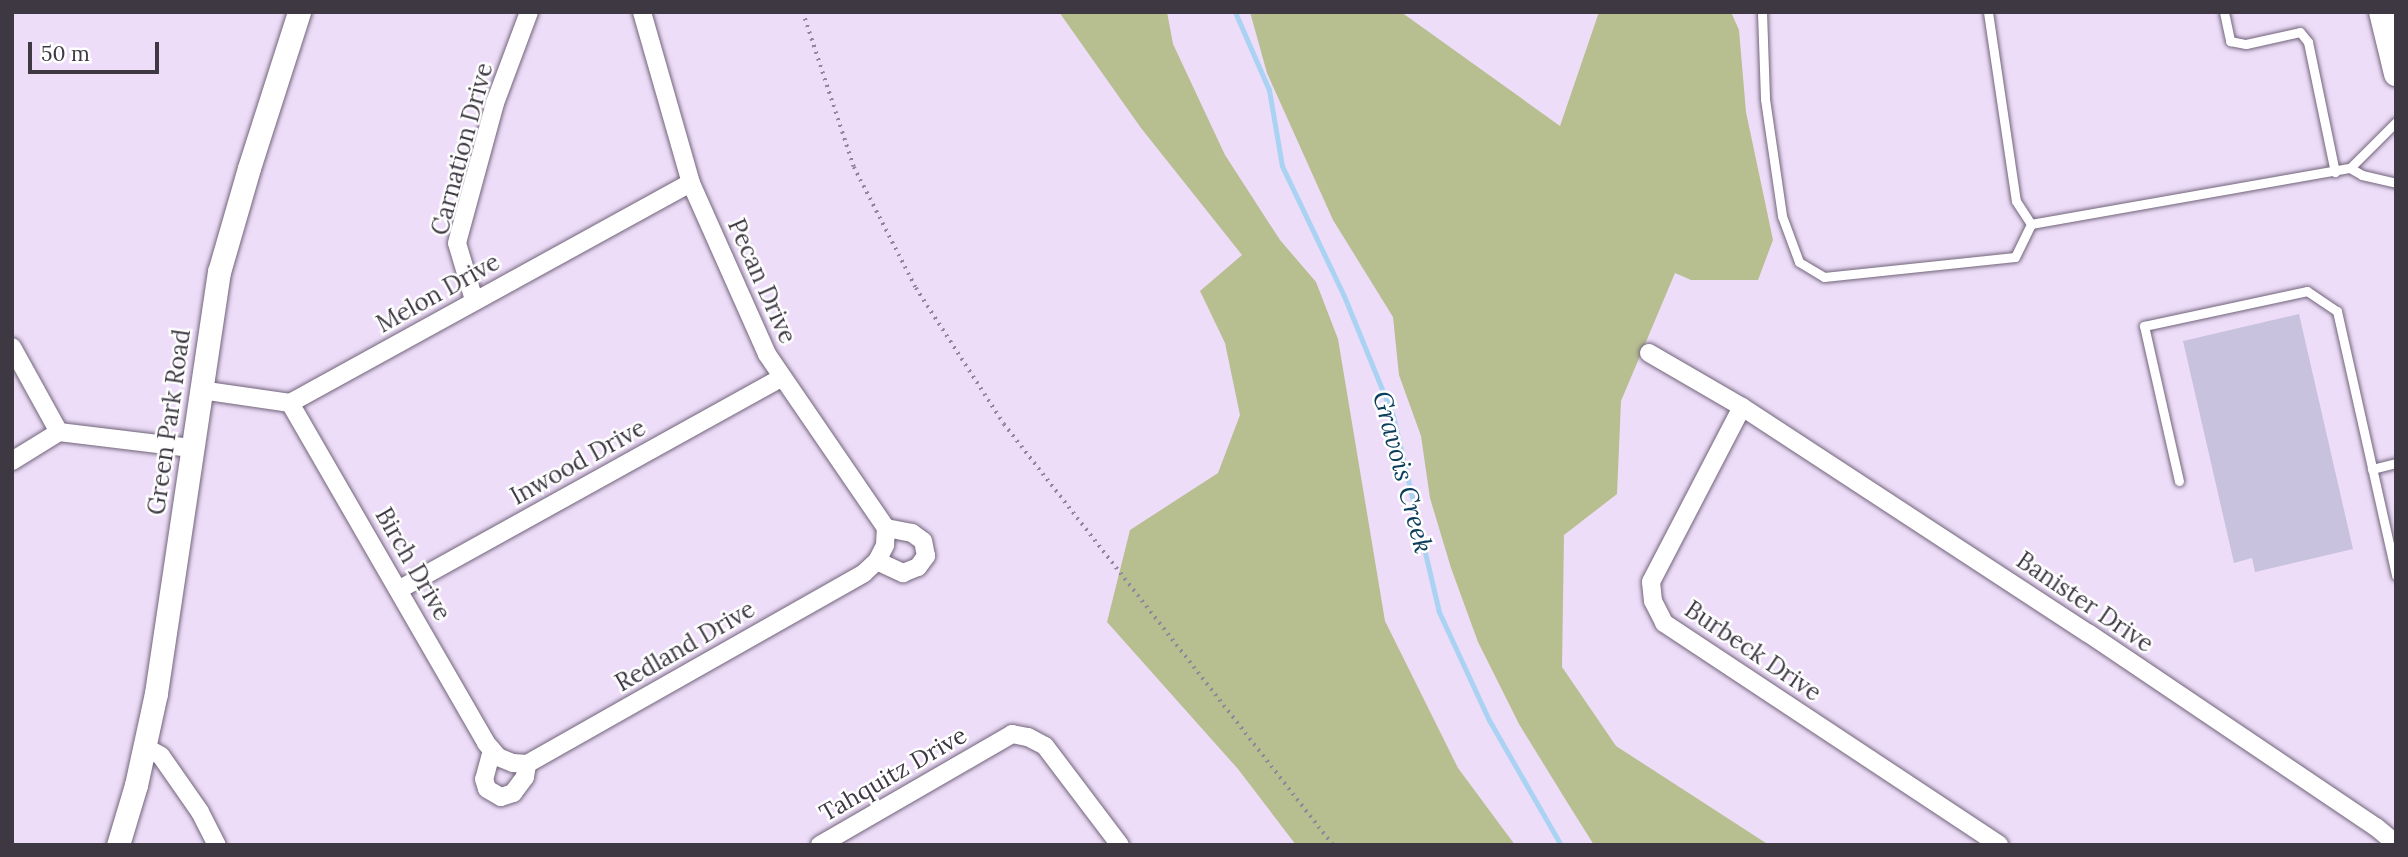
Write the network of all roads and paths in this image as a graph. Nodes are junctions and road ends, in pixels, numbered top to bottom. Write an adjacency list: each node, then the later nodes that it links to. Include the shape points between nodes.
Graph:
1 (299, 12): 20 (street, Green Park Road, via 231,226)
2 (528, 12): 16 (street, Carnation Drive, via 495,103 457,243)
3 (642, 12): 13 (street, Pecan Drive)
4 (803, 12): 40 (path, via 854,167 916,288 1004,424)
5 (1762, 12): 15 (lane, via 1769,125 1782,216 1799,262 1824,277 2015,257)
6 (1989, 12): 15 (lane, via 2016,201)
7 (2224, 12): 12 (lane, via 2230,41 2246,44 2300,32 2308,42)
8 (2381, 12): 9 (main road)
9 (2396, 74)
10 (2396, 122): 11 (lane)
11 (2350, 168): 12 (lane); 14 (lane)
12 (2334, 172): 15 (lane)
13 (691, 183): 16 (street, Melon Drive); 19 (street, Pecan Drive)
14 (2396, 183)
15 (2031, 224)
16 (474, 300): 21 (street, Melon Drive)
17 (12, 347): 23 (street)
18 (1649, 353): 22 (street)
19 (781, 378): 29 (street, Pecan Drive); 31 (street, Inwood Drive)
20 (200, 390): 21 (street); 24 (street, Green Park Road)
21 (290, 403): 31 (street, Birch Drive)
22 (1742, 407): 35 (street, Banister Drive, via 2088,633); 41 (street, Burbeck Drive, via 1651,582 1653,601 1664,623)
23 (59, 432): 24 (street); 25 (street)
24 (191, 447): 32 (street, Green Park Road)
25 (12, 461)
26 (2396, 463): 27 (lane)
27 (2372, 469): 28 (lane, via 2337,311 2307,291 2144,326); 30 (lane)
28 (2179, 481)
29 (882, 545): 34 (street, Redland Drive, via 864,573)
30 (2396, 575)
31 (400, 589): 33 (street, Birch Drive)
32 (145, 747): 36 (street, Green Park Road); 37 (street, via 161,756)
33 (492, 750): 34 (street, Birch Drive, via 498,757); 34 (street, via 484,779 487,789 501,797 513,793 525,777)
34 (520, 763)
35 (2396, 844)
36 (118, 845)
37 (217, 845)
38 (820, 845): 39 (street, Tahquitz Drive, via 1012,734 1045,746)
39 (1120, 845)
40 (1333, 845)
41 (1999, 845)

